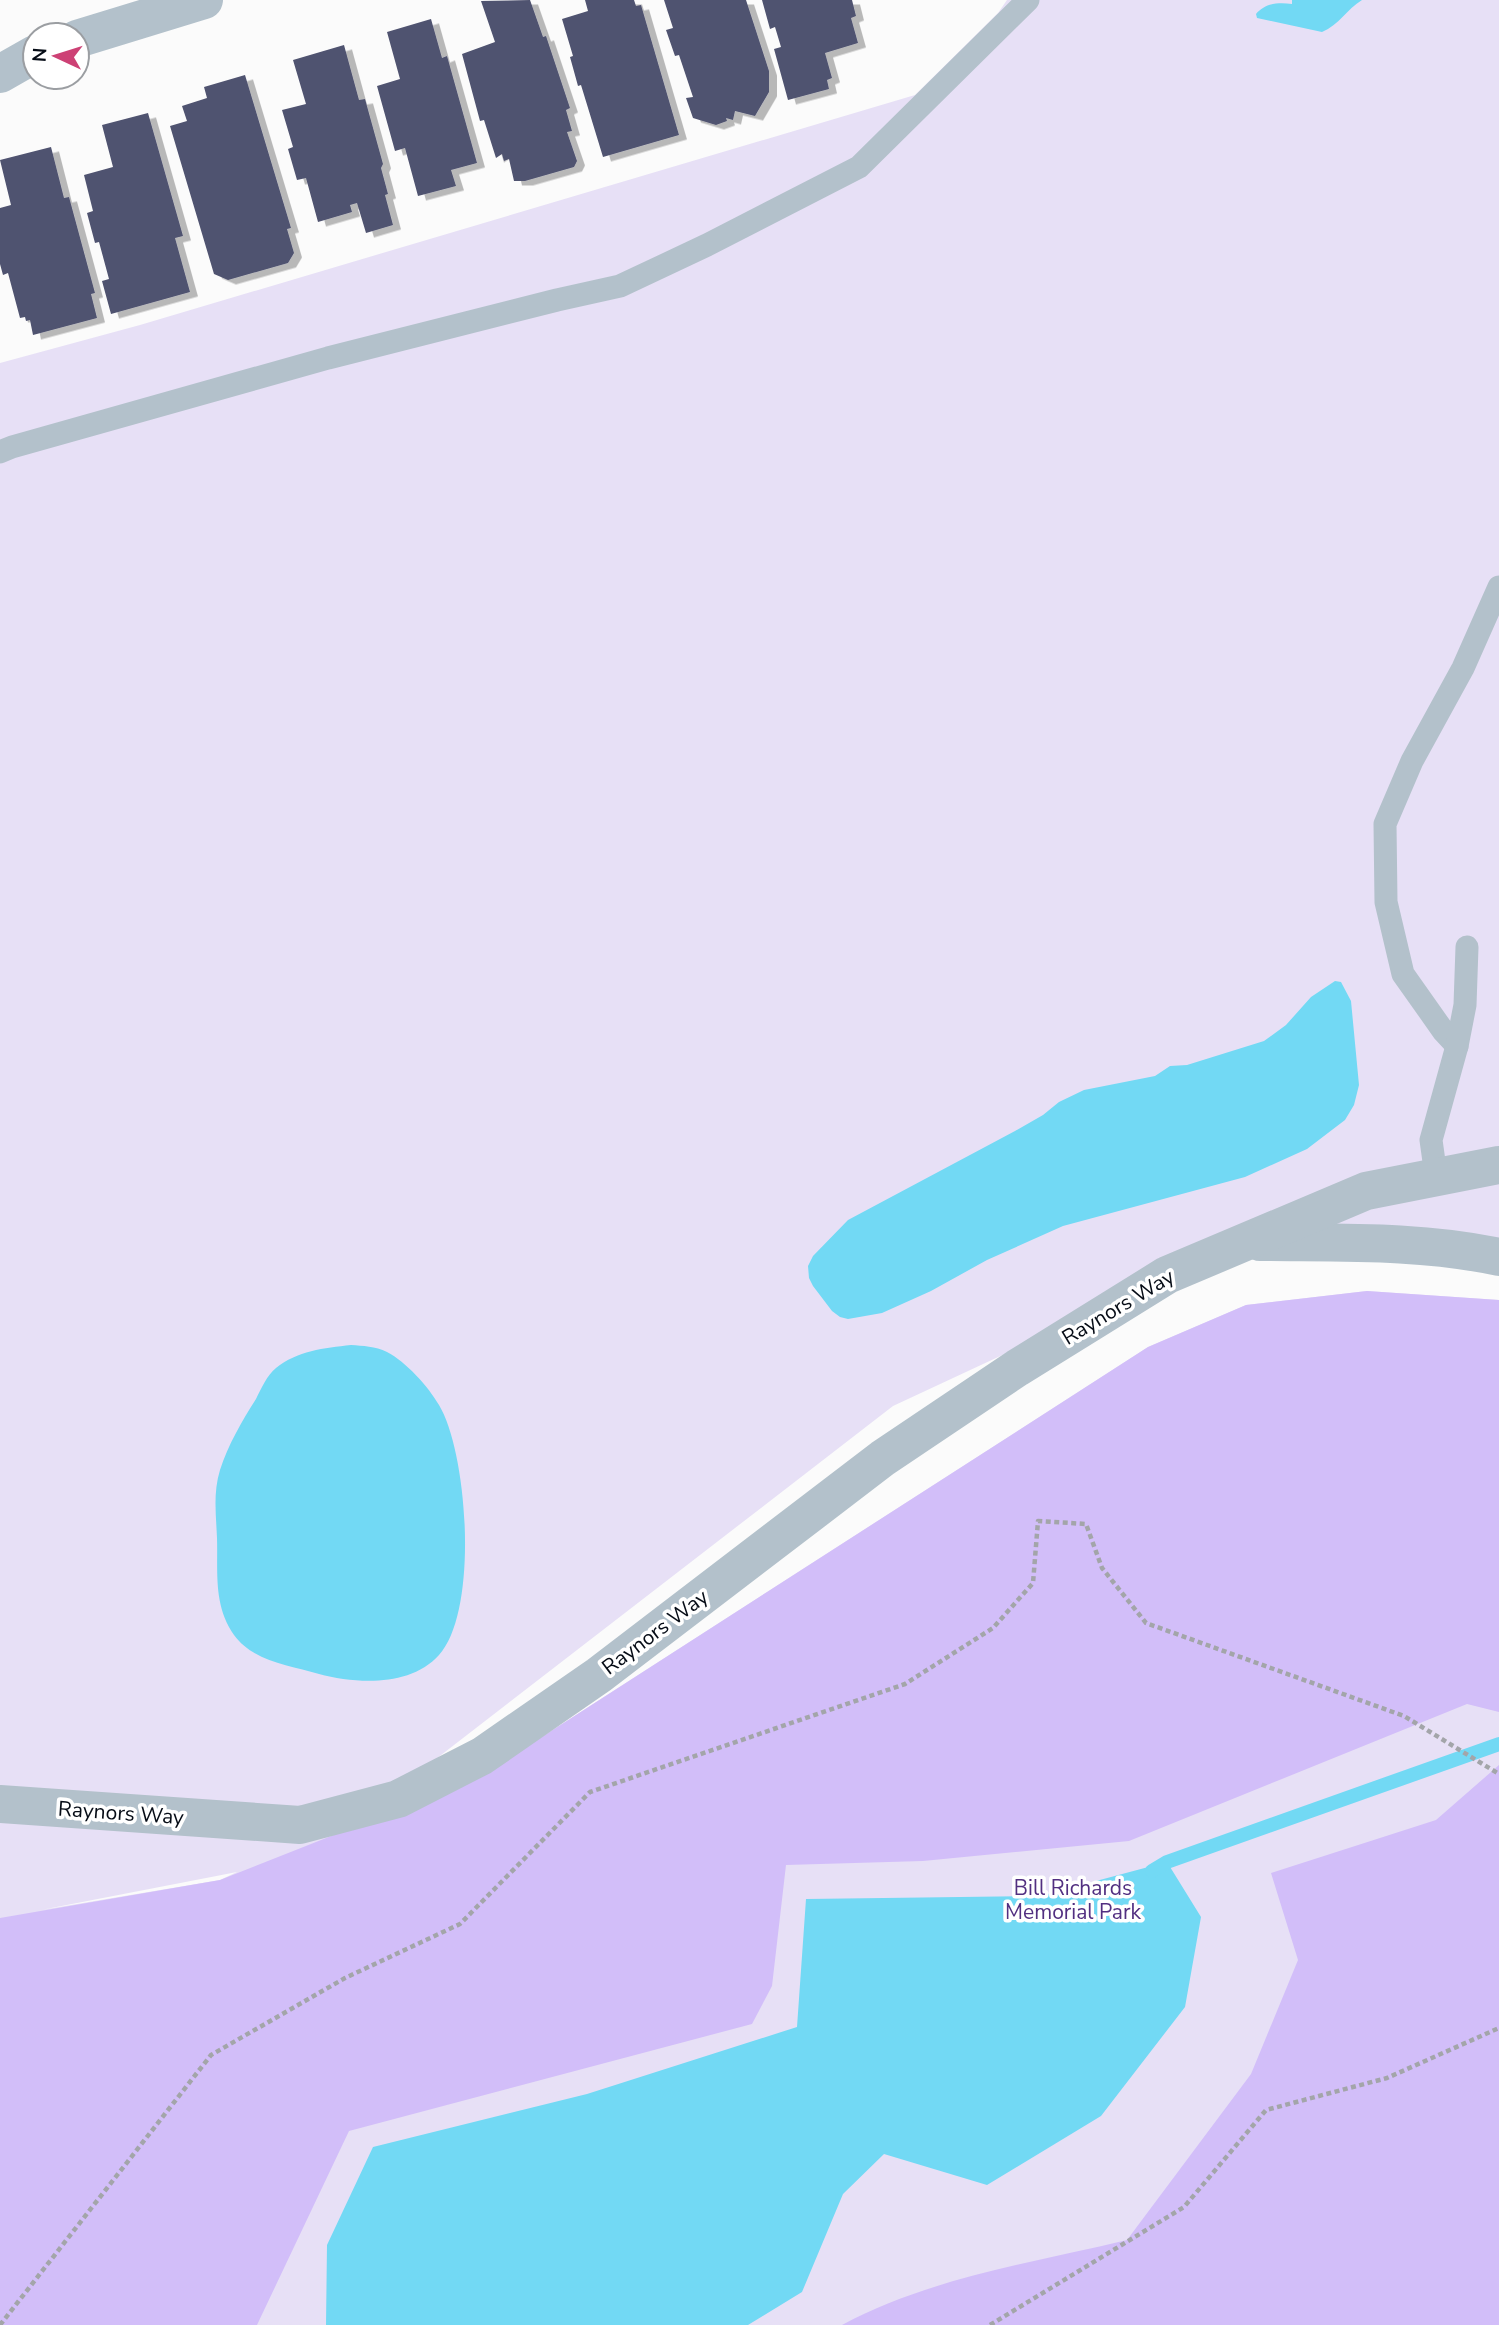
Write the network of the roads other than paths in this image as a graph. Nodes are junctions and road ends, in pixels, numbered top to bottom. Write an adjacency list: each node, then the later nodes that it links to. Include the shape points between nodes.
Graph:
1 (204, 0): 3 (street)
2 (1028, 0): 8 (lane, via 859,167 620,286 328,358)
3 (91, 36)
4 (21, 54): 5 (street)
5 (0, 58)
6 (21, 61): 7 (street)
7 (0, 74)
8 (0, 453)
9 (1499, 587): 11 (lane, via 1385,824 1386,902 1403,974)
10 (1467, 947): 11 (lane, via 1465,1005)
11 (1457, 1046): 13 (lane, via 1431,1140)
12 (1499, 1166): 13 (street, Raynors Way)
13 (1436, 1176): 14 (street, Raynors Way, via 1366,1191)
14 (1244, 1241): 15 (street, Raynors Way, via 1388,1245); 16 (street, Raynors Way, via 1167,1275 1006,1376 883,1458 599,1675 482,1756 398,1799 300,1825)
15 (1499, 1257)
16 (0, 1804)

